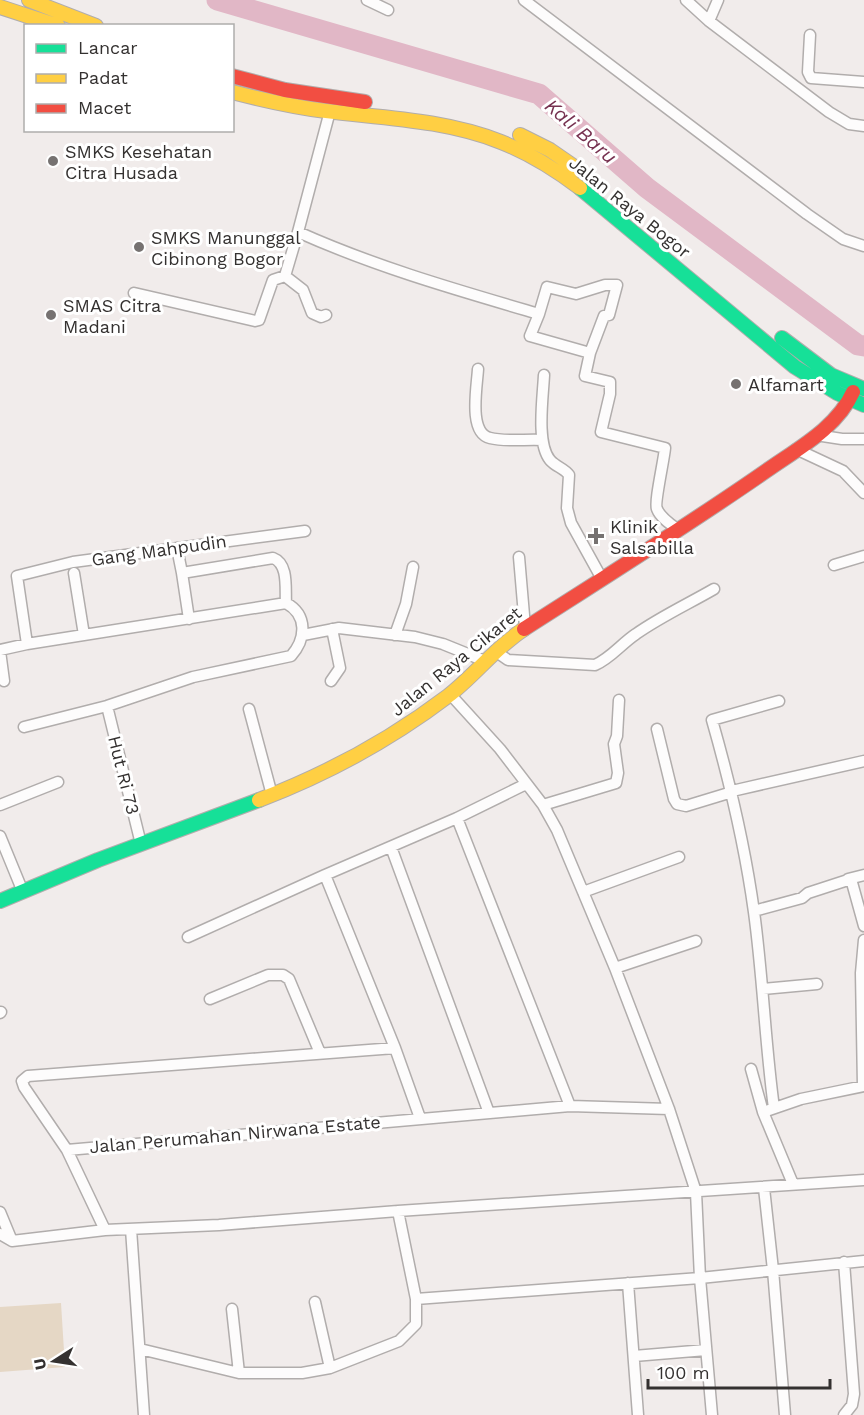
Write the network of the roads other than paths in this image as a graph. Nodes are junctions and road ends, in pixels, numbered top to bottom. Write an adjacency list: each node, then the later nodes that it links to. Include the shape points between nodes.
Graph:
1 (29, 0): 10 (main road)
2 (367, 0): 7 (street)
3 (524, 0): 20 (street, via 807,214 843,239)
4 (686, 0): 8 (street)
5 (718, 0): 8 (street)
6 (0, 7): 9 (main road)
7 (388, 10)
8 (709, 21): 16 (street, via 829,112 849,124)
9 (52, 24)
10 (91, 24)
11 (810, 35): 13 (street, via 810,78)
12 (234, 77): 17 (main road, Jalan Raya Bogor, via 285,90 476,120 529,138)
13 (864, 82)
14 (234, 92): 15 (main road, Jalan Raya Bogor)
15 (330, 111): 19 (street); 29 (main road, Jalan Raya Bogor, via 474,133 521,149 579,186 795,367)
16 (864, 126)
17 (588, 176)
18 (632, 213): 28 (main road, Jalan Raya Bogor, via 801,355)
19 (298, 232): 21 (street); 23 (street, via 374,264)
20 (864, 246)
21 (285, 276): 22 (street, via 273,280 259,320 255,321); 24 (street, via 303,290 312,313)
22 (134, 293)
23 (538, 314): 25 (street, via 530,336); 25 (street, via 547,287 576,294 617,285 609,315 604,316)
24 (326, 315)
25 (590, 353): 36 (street, via 585,376 610,382 601,432 665,448 656,504)
26 (478, 369): 33 (street, via 476,421 483,435)
27 (544, 375): 33 (street)
28 (860, 388): 29 (main road, Jalan Raya Cikaret)
29 (849, 401): 30 (main road, Jalan Raya Bogor); 31 (main road, Jalan Raya Cikaret)
30 (864, 405)
31 (816, 435): 32 (street); 34 (main road, Jalan Raya Cikaret)
32 (864, 439)
33 (542, 440): 45 (street, via 552,462 569,475 567,508 571,523)
34 (796, 449): 35 (street, via 843,471); 36 (main road, Jalan Raya Cikaret)
35 (864, 493)
36 (676, 529): 45 (main road, Jalan Raya Cikaret)
37 (305, 531): 38 (street, Gang Mahpudin)
38 (177, 548): 44 (street); 54 (street, Gang Mahpudin, via 73,562 16,578)
39 (864, 556): 41 (street)
40 (519, 557): 49 (street)
41 (834, 565)
42 (413, 567): 53 (street)
43 (74, 573): 52 (street)
44 (182, 573): 47 (street, via 273,558 279,560 284,571); 48 (street)
45 (602, 579): 49 (main road, Jalan Raya Cikaret)
46 (714, 589): 56 (street, via 654,622 595,664)
47 (286, 603): 48 (street); 51 (street, via 298,610)
48 (189, 619): 52 (street)
49 (525, 627): 56 (main road, Jalan Raya Cikaret)
50 (332, 629): 51 (street); 53 (street); 58 (street, via 340,668)
51 (303, 634): 62 (street, via 291,656 193,677)
52 (84, 635): 54 (street)
53 (395, 635): 56 (street)
54 (27, 644): 55 (street)
55 (0, 650): 57 (street)
56 (490, 656): 59 (main road, Jalan Raya Cikaret)
57 (4, 681)
58 (331, 681)
59 (450, 694): 68 (street); 70 (main road, Jalan Raya Cikaret, via 366,751)
60 (619, 700): 72 (street, via 614,744 616,783)
61 (778, 701): 69 (street, via 712,718)
62 (106, 706): 64 (street); 75 (street, Hut Ri 73)
63 (249, 709): 70 (street)
64 (24, 727)
65 (657, 729): 69 (street, via 677,804 686,806)
66 (864, 761): 69 (street)
67 (58, 782): 71 (street)
68 (526, 784): 72 (street); 73 (street)
69 (732, 792): 84 (street)
70 (272, 795): 75 (main road, Jalan Raya Cikaret)
71 (0, 805)
72 (543, 805): 82 (street)
73 (457, 818): 76 (street); 99 (street)
74 (0, 836): 81 (street)
75 (141, 844): 81 (main road, Jalan Raya Cikaret)
76 (391, 847): 79 (street); 103 (street)
77 (679, 857): 82 (street)
78 (864, 875): 80 (street)
79 (325, 876): 86 (street); 95 (street)
80 (848, 879): 84 (street, via 802,898); 85 (street, via 852,881)
81 (23, 892): 83 (main road, Jalan Raya Cikaret)
82 (583, 892): 90 (street)
83 (0, 901)
84 (754, 911): 92 (street)
85 (864, 926)
86 (188, 937)
87 (864, 940): 89 (street)
88 (696, 941): 90 (street)
89 (863, 963): 94 (street)
90 (615, 968): 101 (street)
91 (818, 984): 92 (street)
92 (763, 989): 100 (street)
93 (210, 999): 96 (street, via 268,975 283,975 289,979)
94 (863, 1015): 98 (street)
95 (395, 1048): 96 (street); 104 (street)
96 (320, 1053): 105 (street, via 28,1076 22,1081 24,1088)
97 (751, 1069): 102 (street)
98 (864, 1086): 100 (street)
99 (570, 1106): 101 (street, Jalan Perumahan Nirwana Estate); 103 (street, Jalan Perumahan Nirwana Estate)
100 (774, 1108): 102 (street)
101 (669, 1109): 109 (street)
102 (763, 1112): 107 (street)
103 (489, 1113): 104 (street, Jalan Perumahan Nirwana Estate)
104 (420, 1118): 105 (street, Jalan Perumahan Nirwana Estate)
105 (67, 1150): 113 (street, Jalan Perumahan Nirwana Estate)
106 (864, 1180): 107 (street)
107 (793, 1184): 108 (street)
108 (764, 1188): 109 (street); 118 (street)
109 (696, 1192): 110 (street); 119 (street)
110 (398, 1211): 112 (street); 121 (street)
111 (0, 1212): 115 (street)
112 (131, 1229): 113 (street); 126 (street)
113 (105, 1230): 115 (street)
114 (0, 1234): 115 (street)
115 (12, 1241)
116 (864, 1261): 117 (street)
117 (844, 1262): 118 (street); 125 (street)
118 (773, 1270): 119 (street); 134 (street)
119 (700, 1278): 120 (street); 127 (street)
120 (628, 1283): 121 (street); 128 (street)
121 (416, 1299): 129 (street, via 416,1324 399,1341)
122 (315, 1302): 129 (street)
123 (232, 1309): 130 (street)
124 (864, 1332): 125 (street)
125 (851, 1333): 135 (street, via 854,1400)
126 (140, 1349): 130 (street); 131 (street)
127 (706, 1350): 128 (street); 133 (street)
128 (634, 1356): 132 (street)
129 (330, 1368): 130 (street, via 302,1373)
130 (239, 1373)
131 (144, 1415)
132 (638, 1415)
133 (712, 1415)
134 (785, 1415)
135 (844, 1415)

